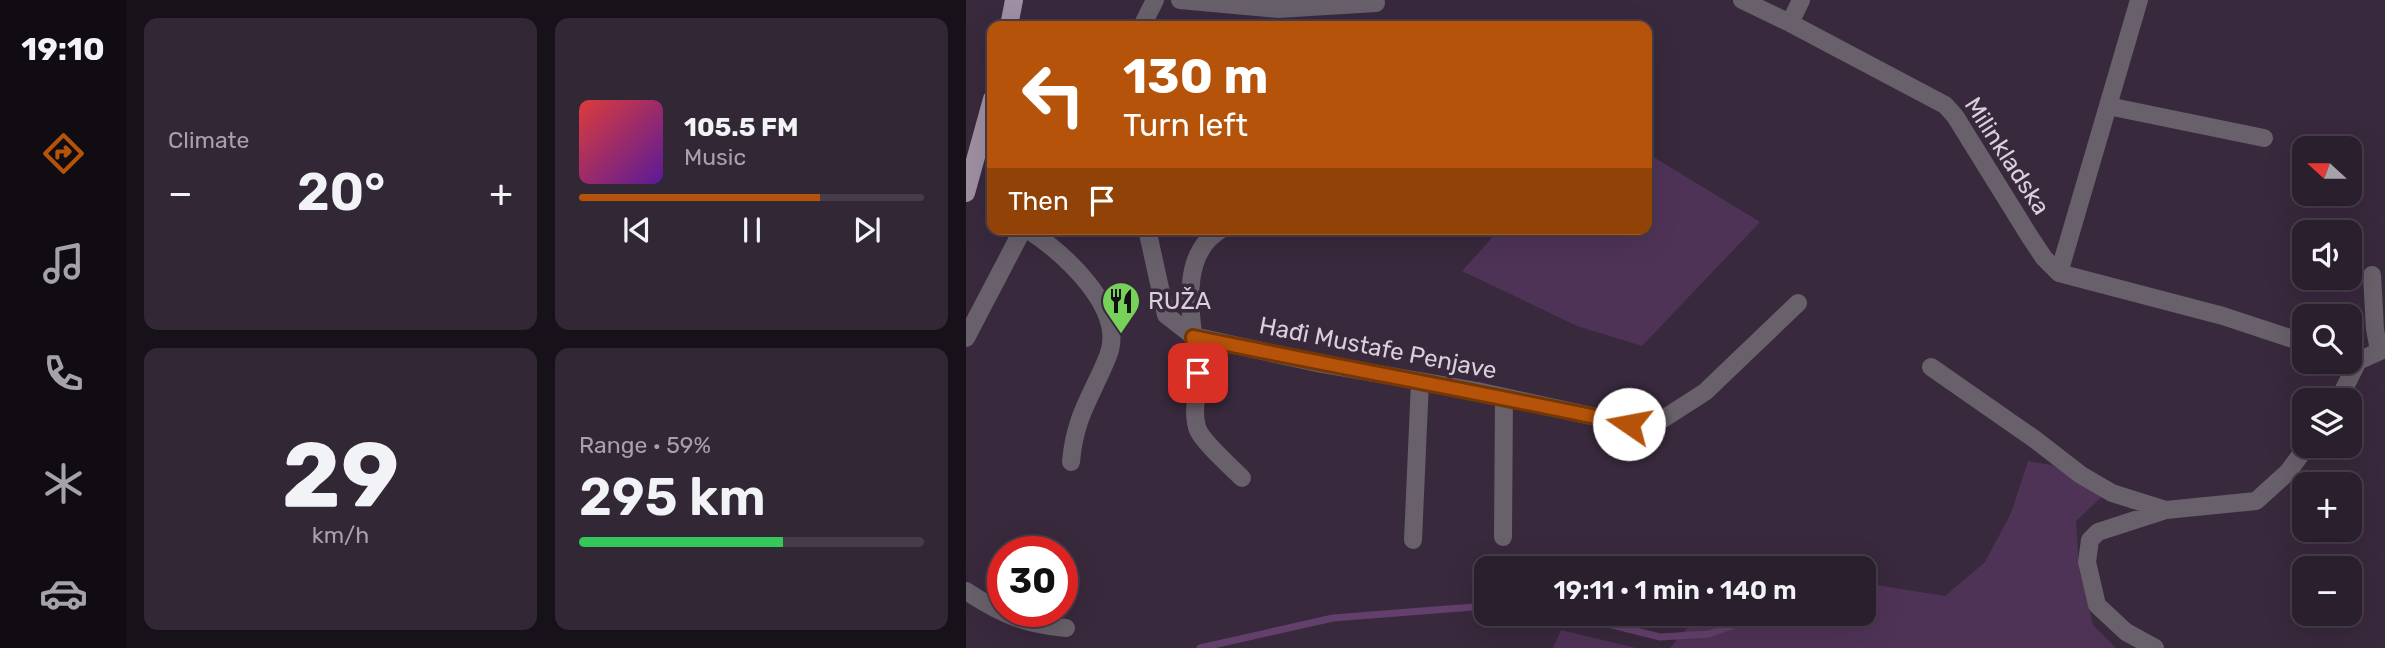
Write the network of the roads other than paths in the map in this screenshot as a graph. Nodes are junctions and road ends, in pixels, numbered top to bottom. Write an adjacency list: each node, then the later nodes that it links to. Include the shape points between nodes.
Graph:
1 (1014, 0): 8 (main road)
2 (1155, 0): 9 (street)
3 (1180, 0): 7 (street, via 1278,9)
4 (1742, 0): 10 (street, Milinkladska)
5 (1801, 0): 10 (street)
6 (2139, 0): 11 (street, Milinkladska)
7 (1376, 3)
8 (1010, 21)
9 (1144, 21)
10 (1790, 23): 19 (street, Milinkladska, via 1945,105 2029,237)
11 (2108, 106): 13 (street); 19 (street, Milinkladska)
12 (987, 120): 14 (main road)
13 (2264, 138)
14 (966, 193)
15 (1022, 235): 23 (street)
16 (1035, 235): 31 (street, via 1074,268 1106,313 1111,331 1109,355 1075,430)
17 (1148, 235): 22 (street, Hađi Mustafe Penjave, via 1166,315)
18 (1212, 235): 22 (street, via 1194,268)
19 (2059, 273): 24 (street)
20 (2372, 275): 25 (street, via 2375,329)
21 (1798, 303): 29 (street, Hađi Mustafe Penjave, via 1705,392 1662,419 1629,424)
22 (1193, 337): 28 (street, Hađi Mustafe Penjave); 32 (street, via 1198,430)
23 (966, 338)
24 (2292, 339)
25 (2382, 350): 26 (street)
26 (2362, 356)
27 (1931, 367): 33 (street, via 2081,475 2112,493)
28 (1420, 382): 29 (street, Hađi Mustafe Penjave); 35 (street)
29 (1504, 397): 34 (street)
30 (2298, 458): 33 (street, via 2256,500)
31 (1071, 462)
32 (1242, 478)
33 (2166, 510): 38 (street, via 2098,532 2090,540 2087,562 2097,605 2126,632)
34 (1503, 537)
35 (1413, 540)
36 (966, 591): 37 (street, via 1006,615)
37 (1066, 628)
38 (2155, 648)

